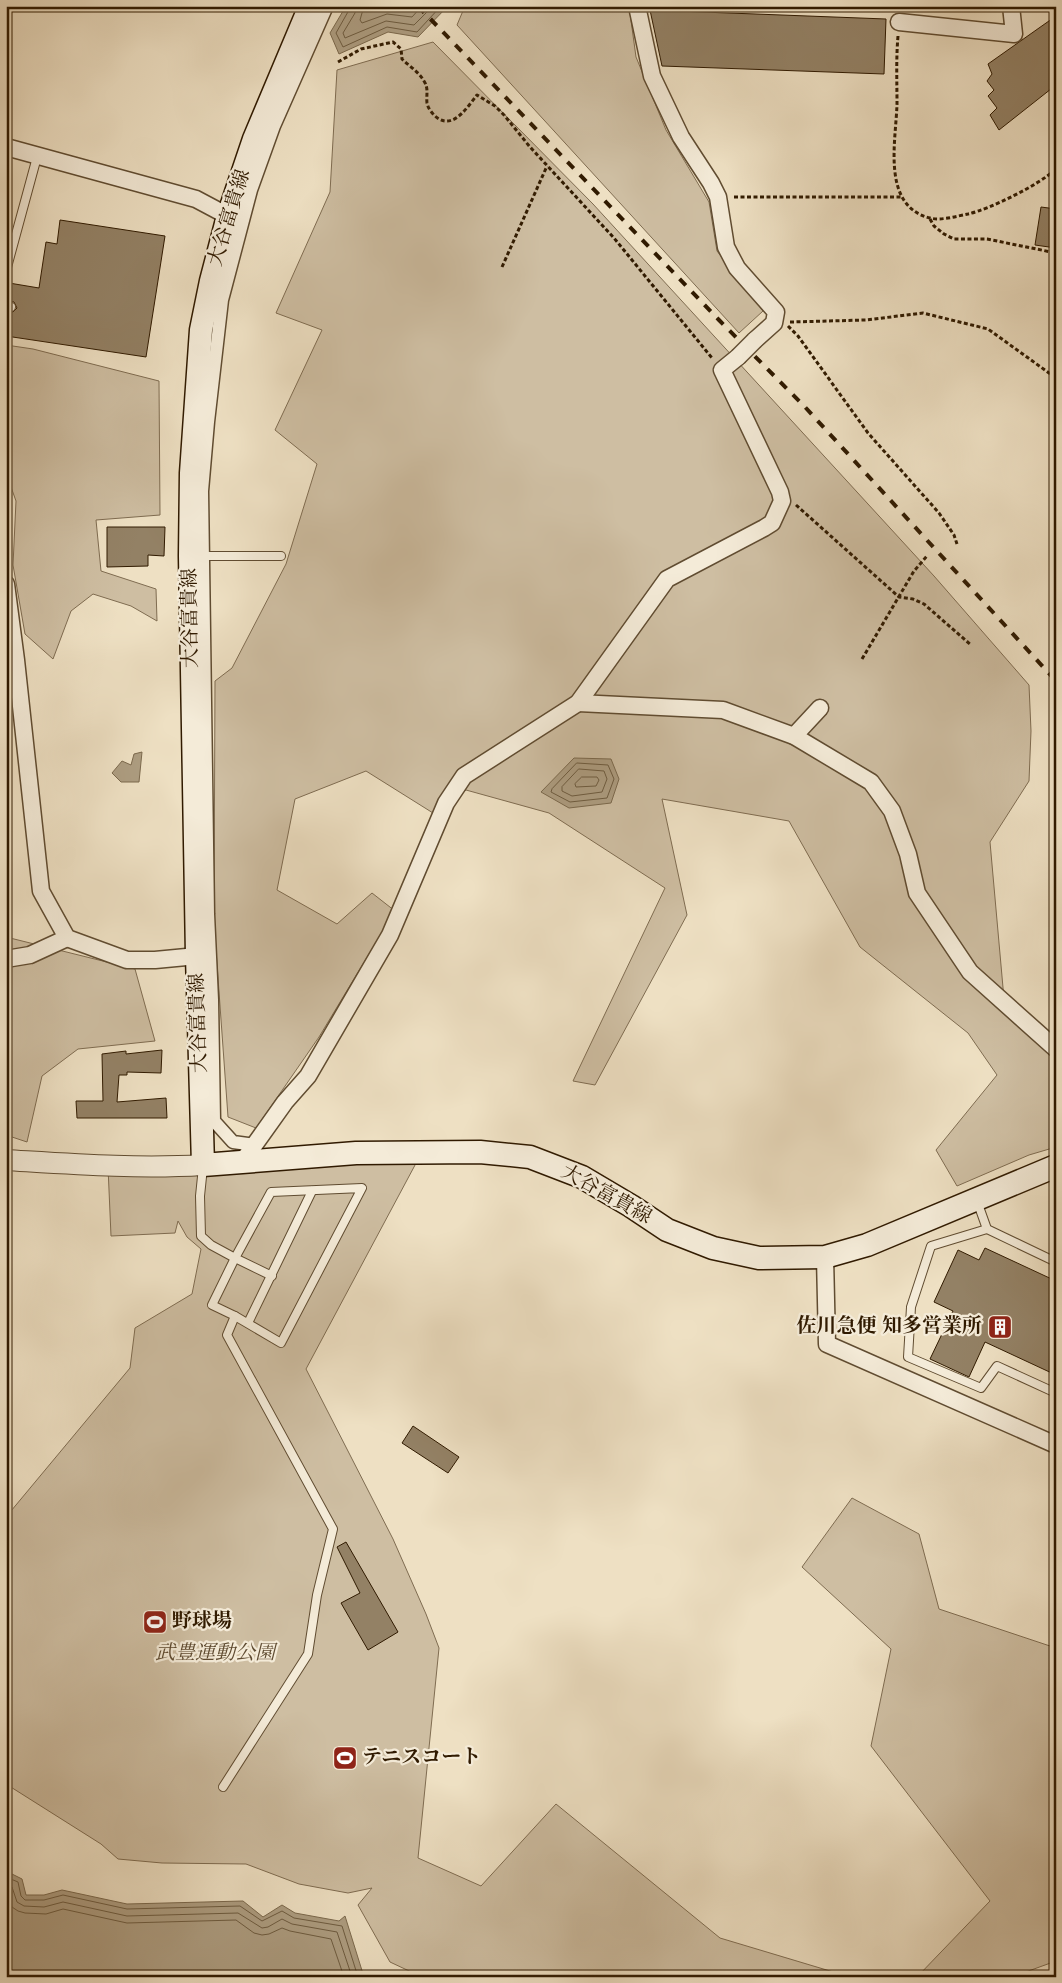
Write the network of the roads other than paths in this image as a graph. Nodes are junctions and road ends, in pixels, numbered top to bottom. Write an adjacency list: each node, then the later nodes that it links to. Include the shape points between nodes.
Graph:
1 (310, 6): 8 (main road, 大谷富貴線, via 254,139)
2 (327, 6): 10 (street, via 274,126 251,190 222,300)
3 (637, 6): 14 (street, bridge, via 652,76 681,137 718,197 723,242 732,261 776,312 774,323 722,370 782,499 772,523 667,579)
4 (1011, 6): 5 (street, via 1014,34)
5 (899, 22)
6 (6, 147): 7 (street)
7 (37, 156): 8 (street, via 196,199); 9 (lane)
8 (228, 216): 10 (main road, 大谷富貴線, via 201,330 191,473)
9 (6, 271)
10 (197, 556): 11 (lane); 18 (main road, 大谷富貴線); 21 (street, via 214,1121 233,1142)
11 (281, 556)
12 (6, 584): 13 (street)
13 (11, 660): 17 (street, via 41,891)
14 (578, 703): 16 (street, via 723,710); 21 (street, via 464,776 446,803 385,943 308,1076)
15 (820, 708): 16 (street)
16 (794, 736): 20 (street, via 871,782 892,811 908,854 917,893 970,972)
17 (67, 938): 18 (street, via 126,960); 19 (street, via 30,955)
18 (197, 956): 23 (main road, 大谷富貴線)
19 (6, 959)
20 (1056, 1049)
21 (249, 1153): 23 (main road, 大谷富貴線); 28 (main road, 大谷富貴線, via 480,1152 530,1157 582,1177 667,1230 712,1248 759,1258)
22 (6, 1160): 23 (street, via 108,1166)
23 (203, 1165): 29 (lane, via 201,1236)
24 (1056, 1166): 26 (main road, 大谷富貴線)
25 (312, 1191): 29 (lane, via 271,1192); 31 (lane); 33 (lane, via 362,1188 281,1343)
26 (976, 1199): 27 (lane); 28 (main road, 大谷富貴線, via 867,1245)
27 (987, 1229): 30 (lane); 34 (lane, via 931,1246 911,1308 908,1357 981,1388 997,1366)
28 (825, 1256): 35 (street, via 827,1344)
29 (235, 1258): 31 (lane); 32 (lane, via 212,1305)
30 (1056, 1262)
31 (272, 1276): 33 (lane)
32 (235, 1316): 33 (lane); 36 (lane, via 228,1335 333,1528 317,1595 308,1654)
33 (248, 1323)
34 (1056, 1392)
35 (1056, 1445)
36 (223, 1787)

